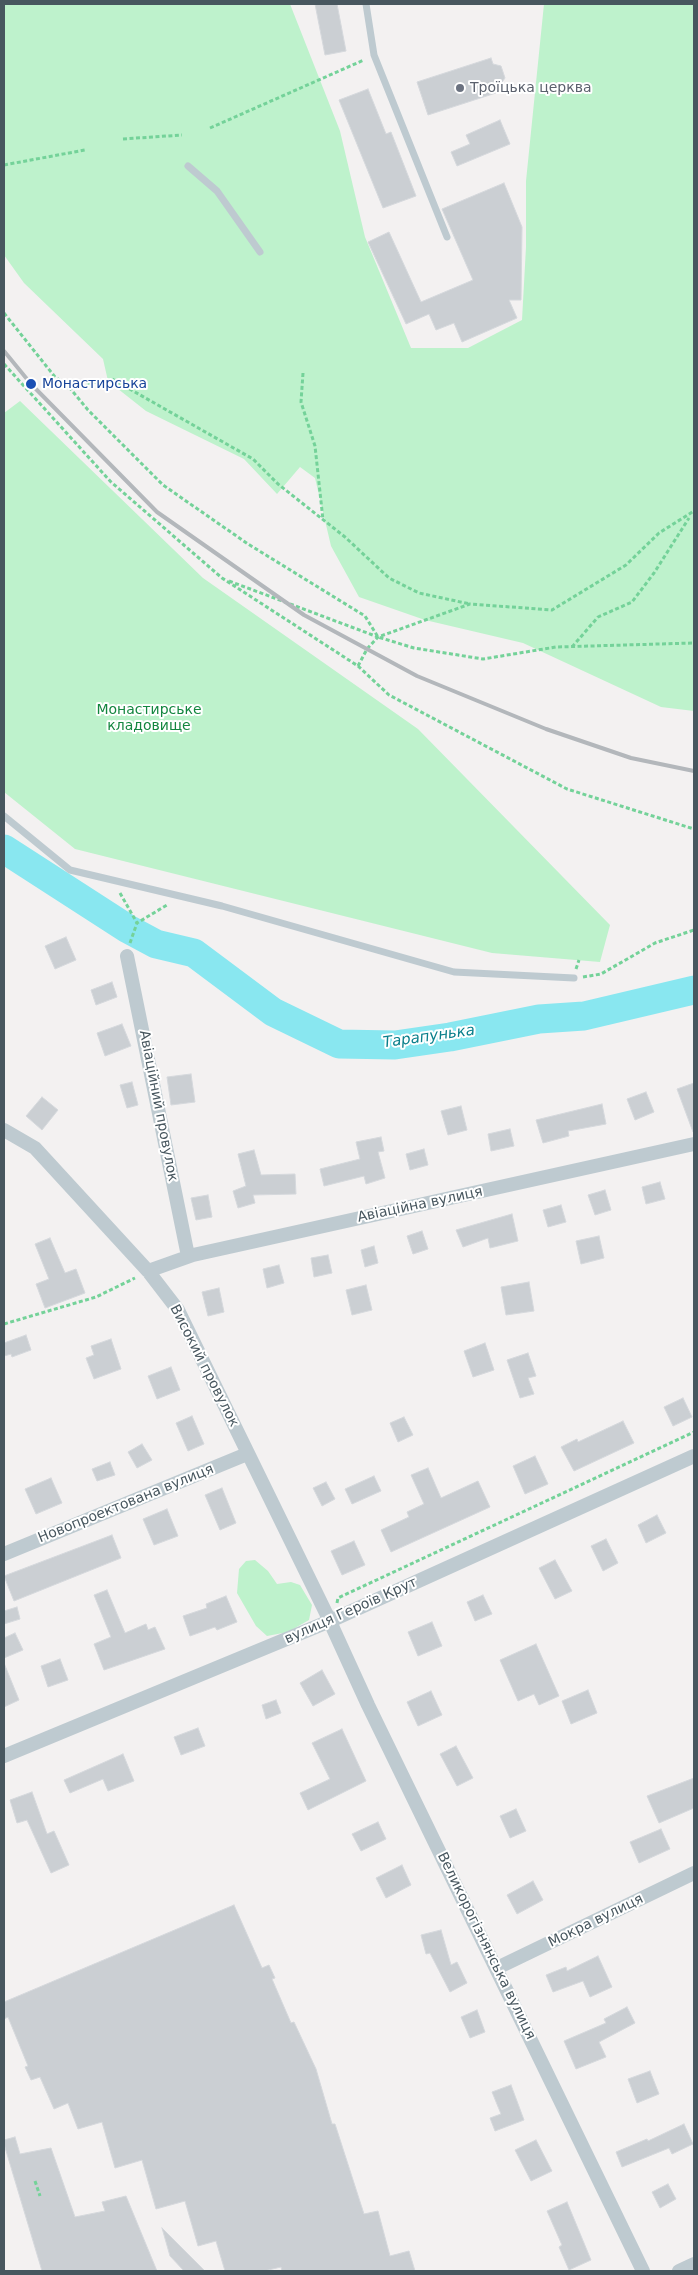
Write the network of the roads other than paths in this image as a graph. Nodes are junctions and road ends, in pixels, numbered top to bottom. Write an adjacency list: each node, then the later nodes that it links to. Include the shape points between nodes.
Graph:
1 (366, 4): 3 (lane, via 374,55)
2 (188, 166): 4 (lane, via 217,191)
3 (447, 238)
4 (260, 252)
5 (4, 816): 7 (lane, via 70,870 181,896 454,972)
6 (129, 949): 10 (street, Авіаційний провулок)
7 (574, 978)
8 (4, 1130): 11 (street, Високий провулок, via 35,1148)
9 (694, 1144): 10 (street, Авіаційна вулиця)
10 (188, 1256): 11 (street, Авіаційна вулиця)
11 (148, 1271): 12 (street, Високий провулок, via 178,1310)
12 (247, 1454): 14 (street, Новопроектована вулиця); 15 (street, Високий провулок)
13 (694, 1456): 15 (street, вулиця Героїв Крут)
14 (4, 1554)
15 (333, 1615): 16 (street, вулиця Героїв Крут); 18 (street, Великорогізнянська вулиця, via 373,1714)
16 (4, 1756)
17 (694, 1874): 18 (street, Мокра вулиця)
18 (498, 1968): 20 (street, Великорогізнянська вулиця)
19 (694, 2264): 21 (street)
20 (643, 2271)
21 (679, 2271)

